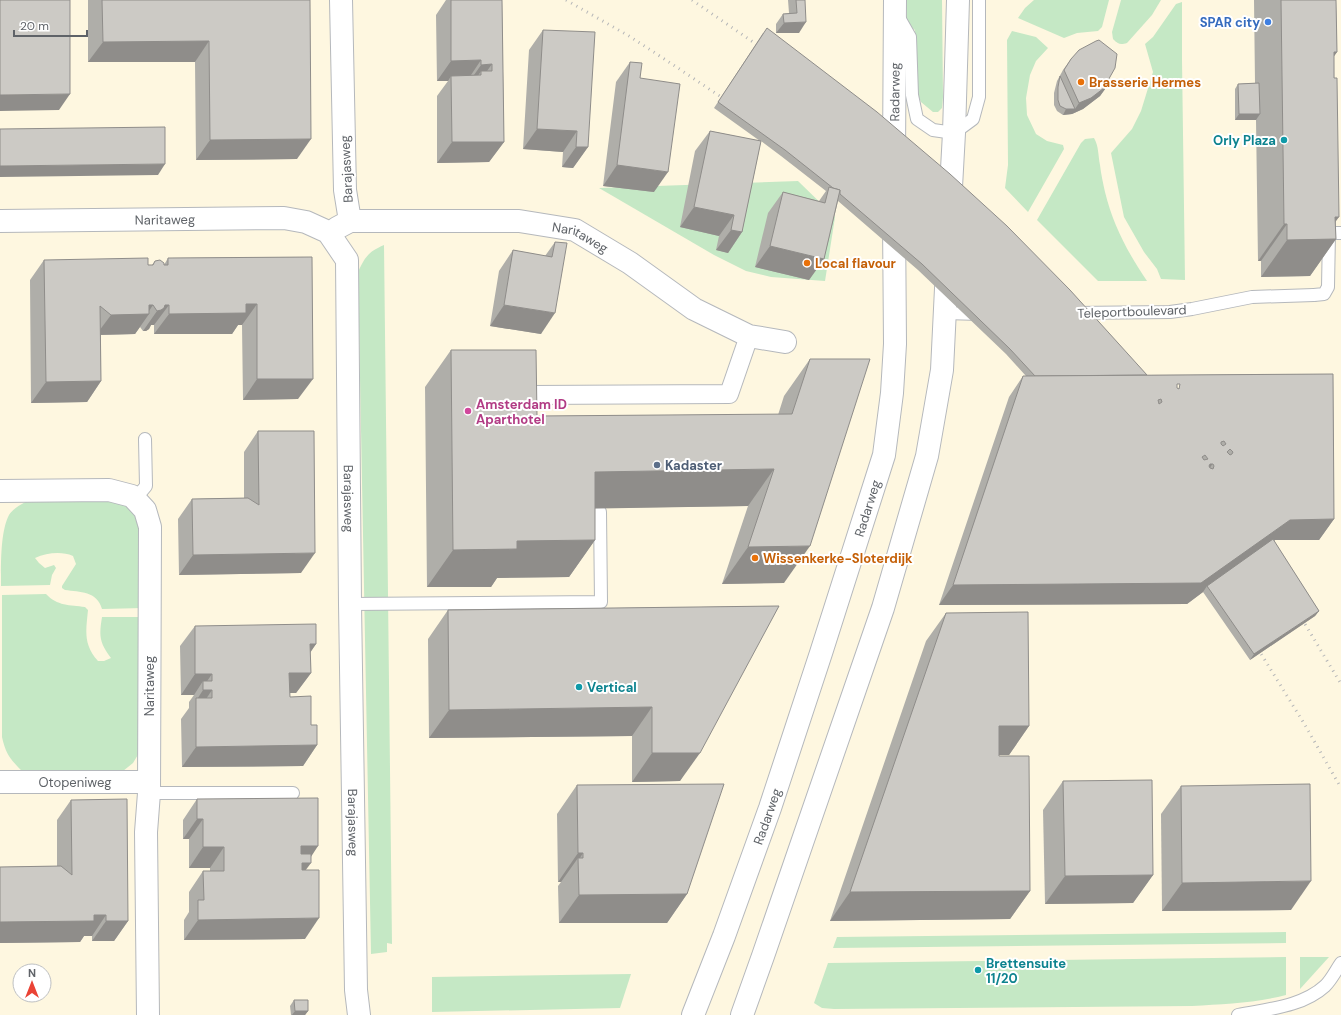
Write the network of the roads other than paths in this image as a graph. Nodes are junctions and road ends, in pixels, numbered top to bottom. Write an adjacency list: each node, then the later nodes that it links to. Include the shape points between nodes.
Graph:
1 (341, 0): 9 (street, Barajasweg, via 345,190)
2 (958, 0): 5 (street)
3 (979, 0): 5 (lane, via 978,97 973,120)
4 (895, 5): 5 (lane, via 910,37 912,95 917,119 933,130); 6 (street, Radarweg)
5 (954, 133): 10 (street)
6 (894, 178)
7 (894, 201): 33 (street, Radarweg, via 895,344 884,455 770,808)
8 (0, 221): 12 (street, Naritaweg, via 284,218 306,222)
9 (350, 221): 12 (street, Barajasweg); 19 (street, Naritaweg, via 518,222 575,230 630,263 694,309)
10 (950, 221)
11 (1329, 223): 18 (lane, Teleportboulevard, bridge, via 1328,287 1324,294 1252,296 1170,312)
12 (328, 232): 26 (street, Barajasweg, via 347,260)
13 (1313, 233): 14 (lane)
14 (1341, 233)
15 (948, 252): 16 (street)
16 (945, 313): 17 (lane); 34 (street, via 942,370 927,456 892,578)
17 (990, 314)
18 (1059, 314)
19 (749, 336): 20 (street, Naritaweg); 21 (street, via 729,394)
20 (785, 342)
21 (531, 395)
22 (145, 439): 24 (lane, via 146,486)
23 (0, 491): 24 (street, via 109,490)
24 (135, 499): 28 (street, Naritaweg, via 145,510 150,527)
25 (600, 512): 26 (lane, via 601,602)
26 (350, 604): 32 (street, Barajasweg, via 356,984)
27 (0, 782): 28 (street, Otopeniweg)
28 (149, 787): 29 (lane); 31 (street, Naritaweg, via 146,832)
29 (293, 793)
30 (1341, 963): 35 (lane, via 1325,986 1306,998 1293,1004)
31 (148, 1015)
32 (359, 1015)
33 (693, 1015)
34 (742, 1015)
35 (1238, 1015)

